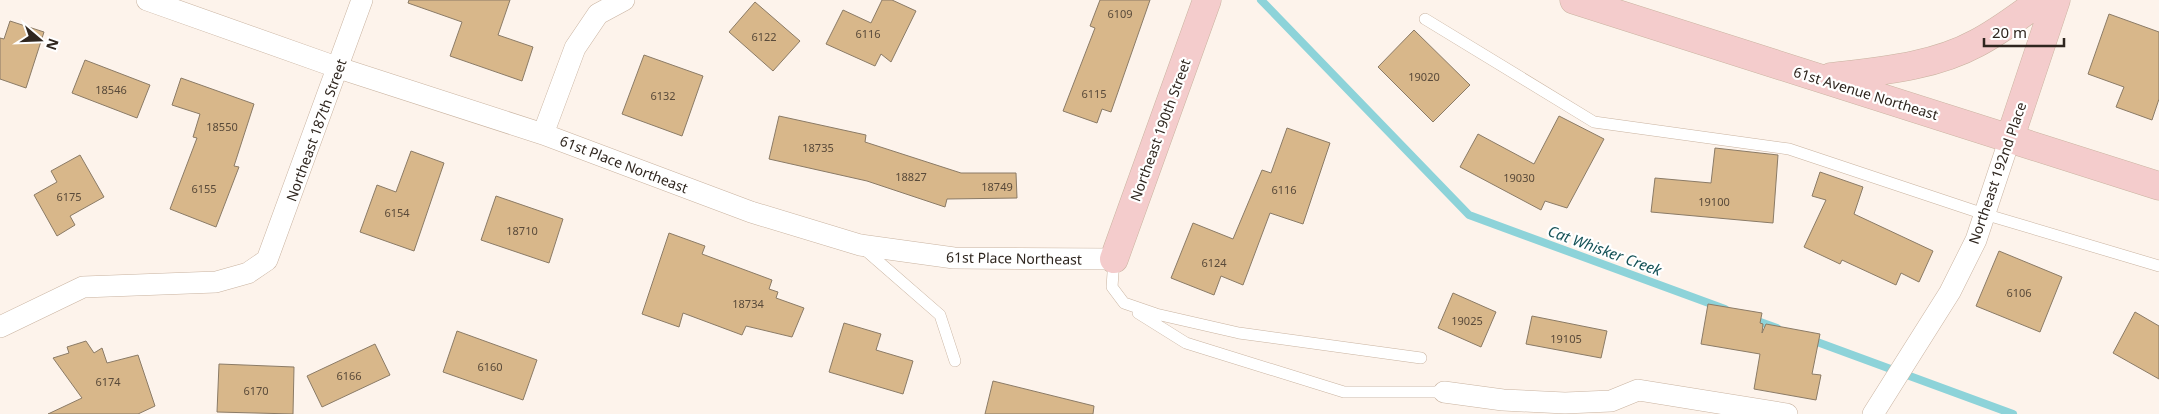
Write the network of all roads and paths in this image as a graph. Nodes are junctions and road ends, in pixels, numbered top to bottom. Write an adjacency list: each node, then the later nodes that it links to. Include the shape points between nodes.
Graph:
1 (147, 0): 9 (street, 61st Place Northeast)
2 (362, 0): 9 (street, Northeast 187th Street)
3 (624, 0): 11 (street, via 598,14 575,48)
4 (1207, 0): 16 (main road, Northeast 190th Street)
5 (1574, 0): 10 (main road, 61st Avenue Northeast)
6 (2041, 0): 10 (main road, via 1976,43 1943,57 1887,70)
7 (2056, 0): 12 (main road, Northeast 192nd Place)
8 (1425, 19): 14 (lane, via 1594,122 1789,149)
9 (339, 68): 11 (street, 61st Place Northeast); 19 (street, Northeast 187th Street, via 268,260 248,273 216,282 83,287)
10 (1820, 79): 12 (main road, 61st Avenue Northeast)
11 (543, 134): 15 (street, 61st Place Northeast, via 751,212)
12 (2010, 138): 13 (main road, 61st Avenue Northeast); 14 (street, Northeast 192nd Place)
13 (2159, 186)
14 (1984, 214): 17 (lane); 24 (street, Northeast 192nd Place, via 1976,240 1950,292)
15 (860, 245): 16 (street, 61st Place Northeast, via 954,258); 21 (lane, via 940,315)
16 (1114, 259): 18 (lane, via 1112,287)
17 (2159, 266)
18 (1124, 304): 20 (lane, via 1239,333); 22 (lane, via 1186,343 1344,392)
19 (0, 327)
20 (1421, 358)
21 (955, 361)
22 (1444, 392): 23 (street, via 1503,400 1565,403 1611,401 1638,390)
23 (1787, 414)
24 (1873, 414)

